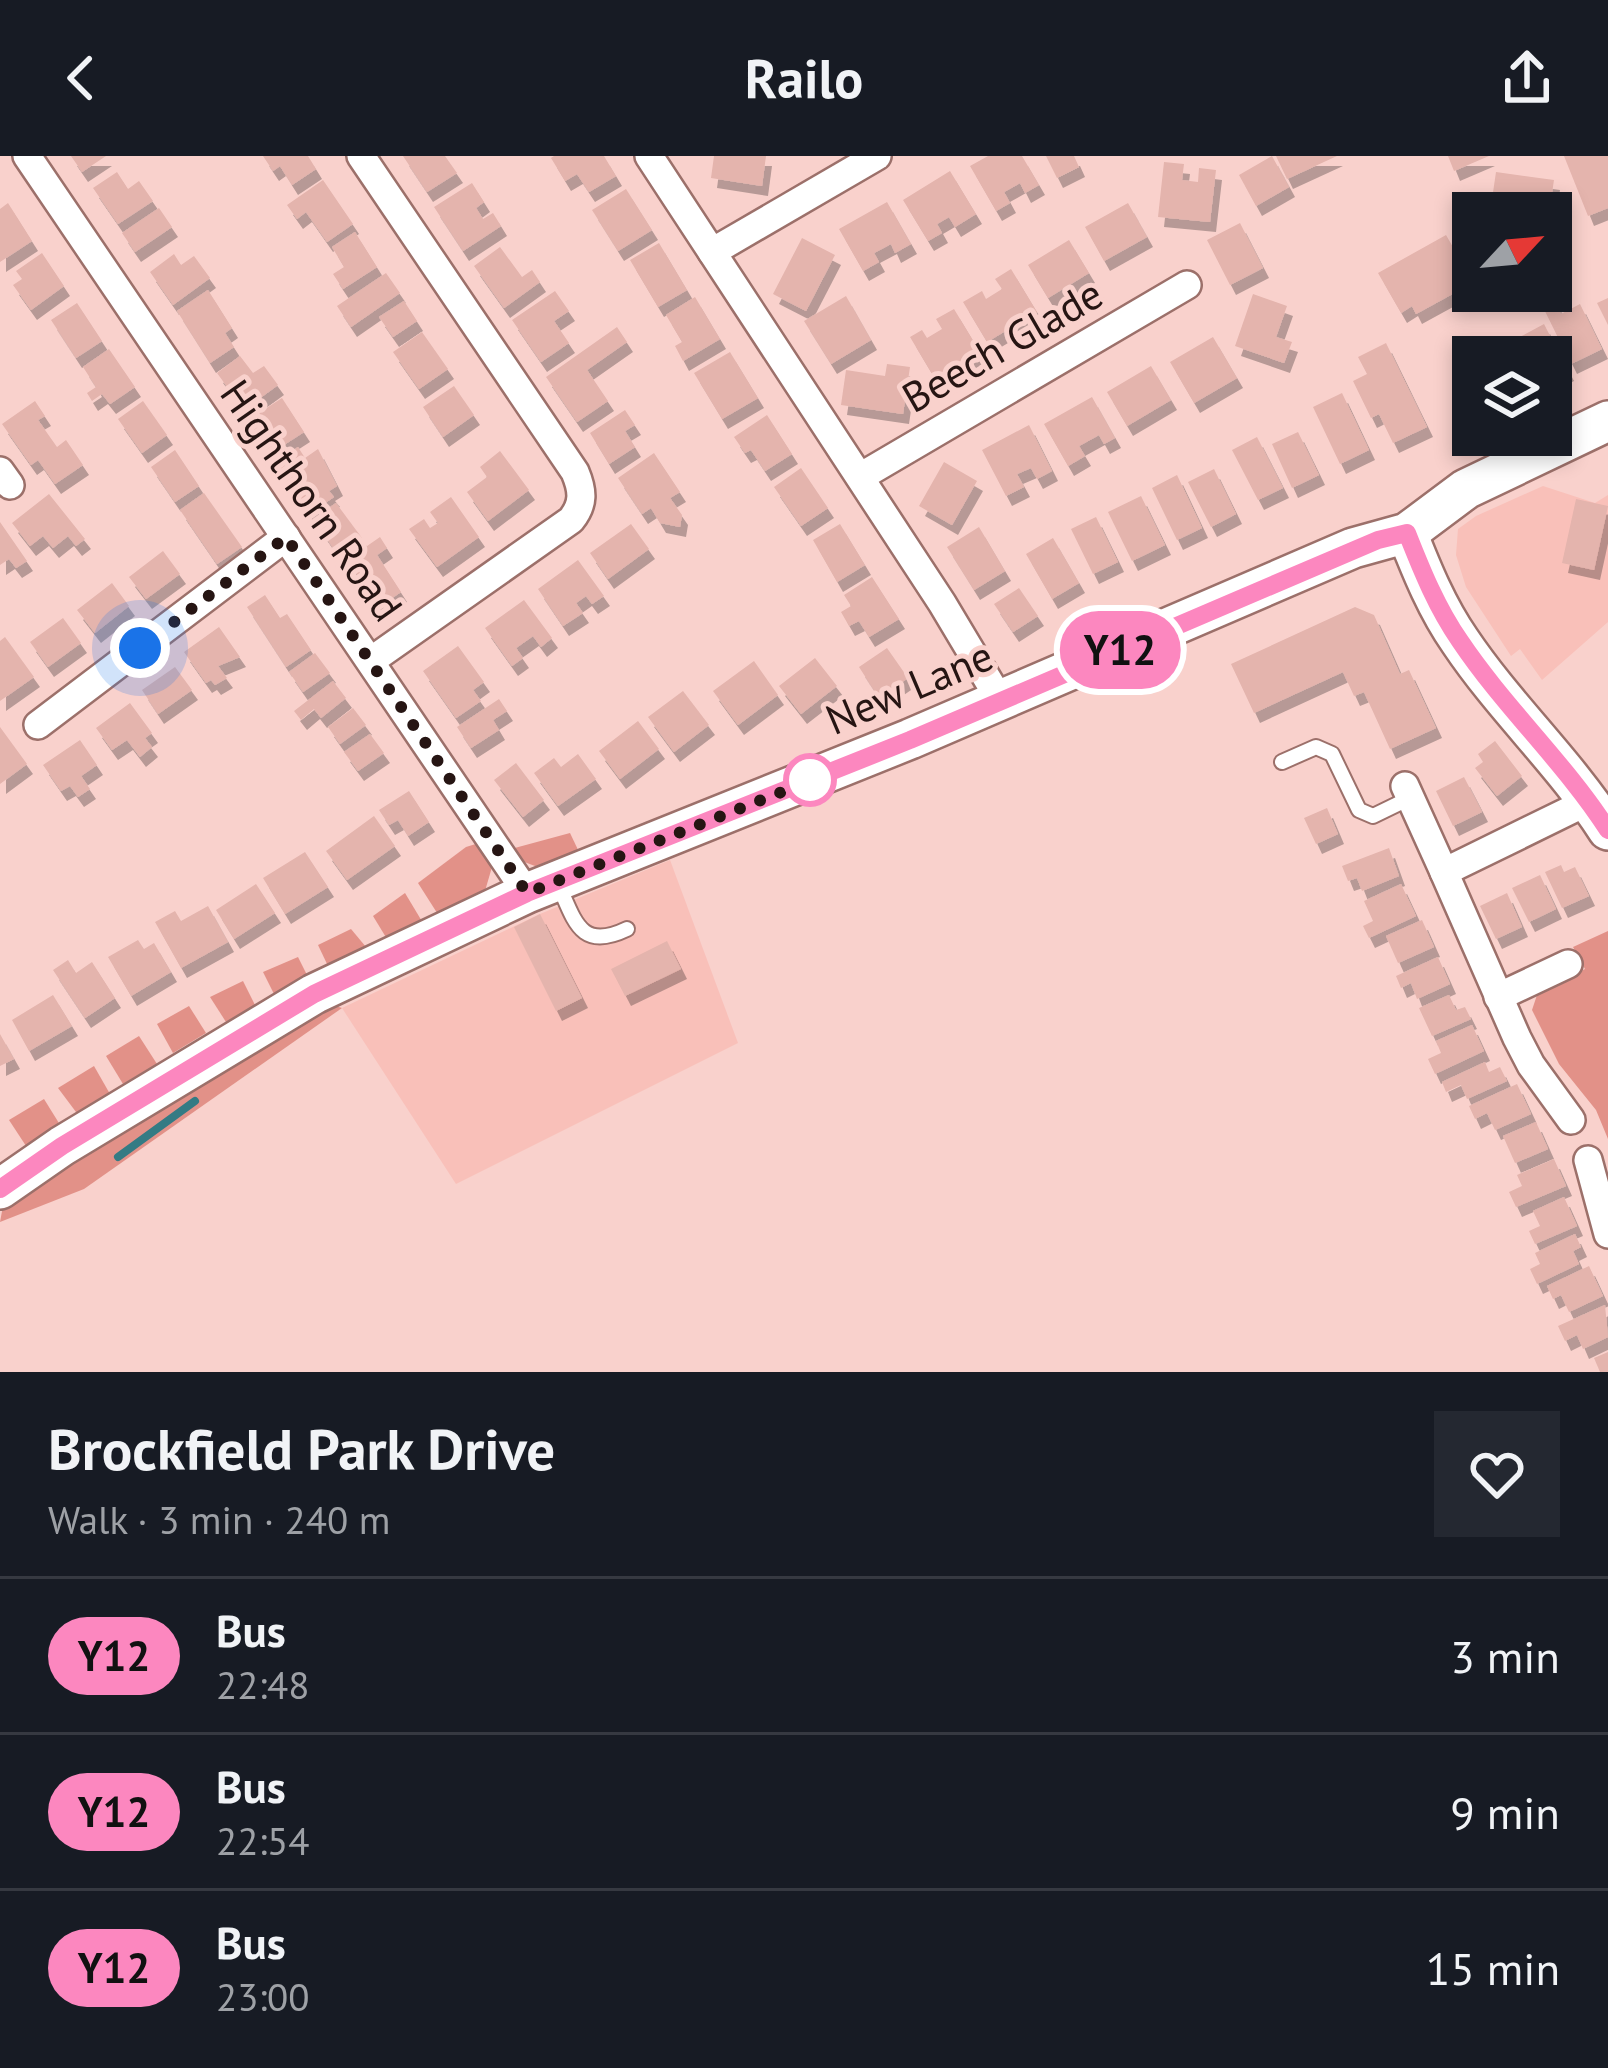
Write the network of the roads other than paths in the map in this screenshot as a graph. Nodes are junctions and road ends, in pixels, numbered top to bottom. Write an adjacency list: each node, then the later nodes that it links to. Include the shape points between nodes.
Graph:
1 (27, 156): 10 (street, Highthorn Road)
2 (361, 156): 11 (street, via 575,472 582,497 571,520)
3 (649, 156): 5 (street)
4 (877, 156): 5 (street)
5 (712, 252): 8 (street)
6 (1187, 286): 8 (street, Beech Glade)
7 (1608, 421): 9 (street, New Lane, via 1466,489)
8 (860, 477): 12 (street)
9 (1407, 533): 12 (street, New Lane, via 1353,548); 16 (street, via 1459,640)
10 (286, 537): 11 (street, Highthorn Road); 13 (street)
11 (372, 660): 18 (street, Highthorn Road)
12 (1000, 700): 18 (street, New Lane)
13 (38, 723)
14 (1282, 762): 15 (lane, via 1316,747 1332,754 1359,810 1373,816)
15 (1407, 792): 17 (street)
16 (1599, 815): 17 (street)
17 (1444, 872): 21 (street)
18 (542, 887): 19 (lane, via 587,934 610,938); 24 (street, New Lane, via 314,994)
19 (627, 929)
20 (1568, 964): 21 (street)
21 (1498, 997): 22 (street)
22 (1571, 1120)
23 (1588, 1160): 25 (street)
24 (0, 1189)
25 (1608, 1234)

